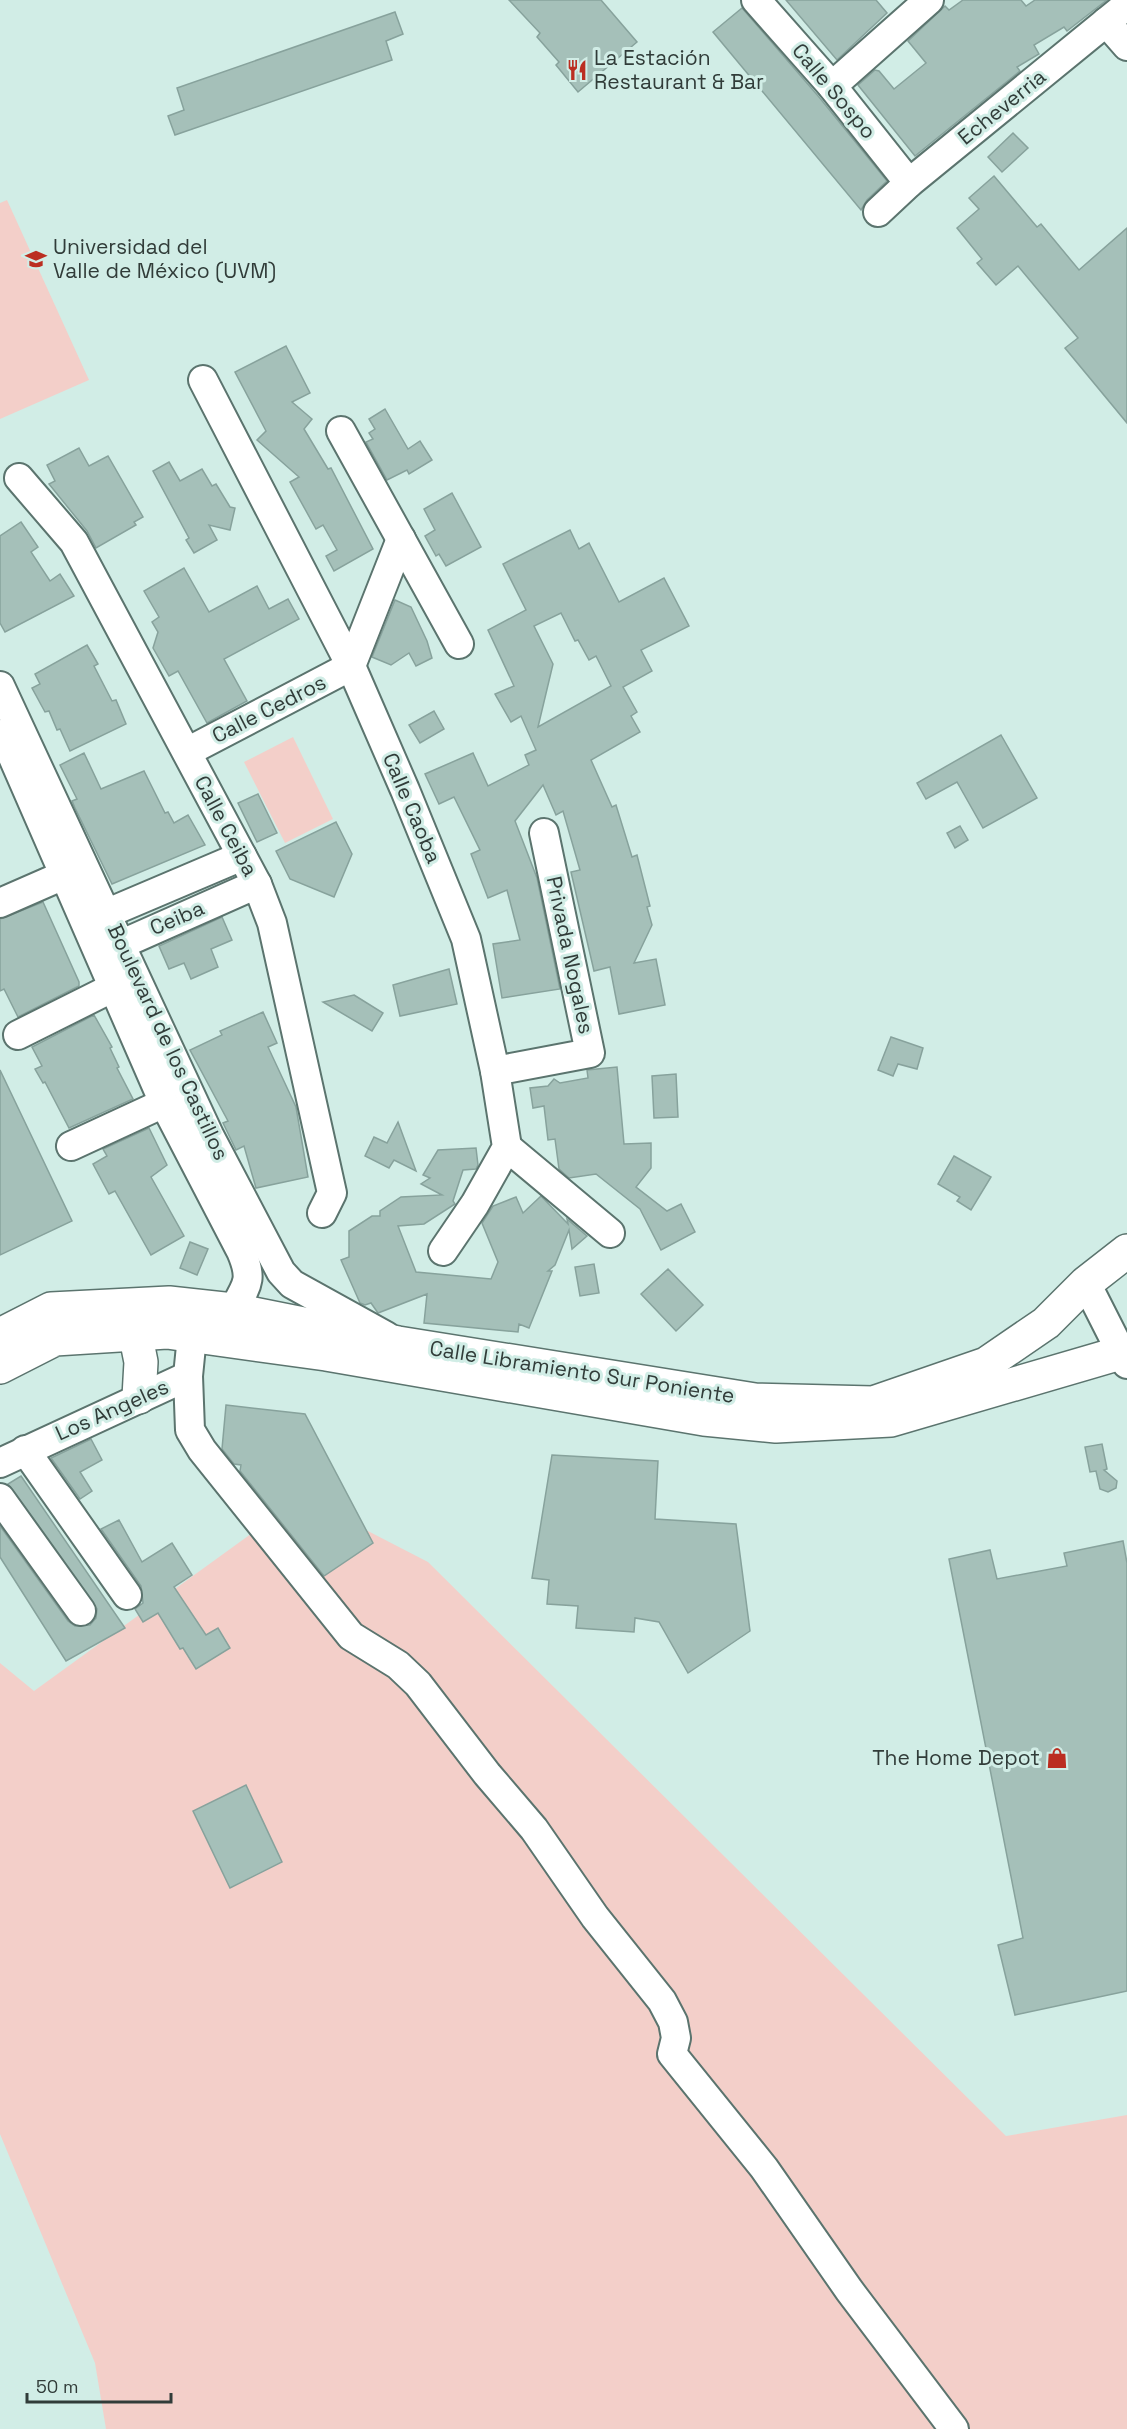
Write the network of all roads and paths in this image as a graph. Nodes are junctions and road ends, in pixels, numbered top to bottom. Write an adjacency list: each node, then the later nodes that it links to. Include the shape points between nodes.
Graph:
1 (756, 0): 5 (street, Calle Sospo)
2 (929, 0): 5 (street)
3 (1117, 13): 4 (street); 6 (street, Echeverria)
4 (1127, 46)
5 (832, 86): 6 (street, Calle Sospo)
6 (909, 183): 7 (street, Echeverria)
7 (878, 212)
8 (202, 380): 13 (street, Calle Caoba)
9 (341, 431): 11 (street)
10 (19, 478): 16 (street, Calle Ceiba, via 74,542)
11 (401, 539): 12 (street); 13 (street)
12 (459, 644)
13 (351, 666): 16 (street, Calle Cedros); 26 (street, Calle Caoba, via 466,939)
14 (0, 686): 22 (street, Boulevard de los Castillos)
15 (4, 750): 19 (street, Boulevard de los Castillos)
16 (187, 752): 18 (street, Calle Ceiba)
17 (544, 833): 26 (street, Privada Nogales, via 590,1053)
18 (242, 856): 20 (street, Calle Ceiba); 22 (street)
19 (64, 875): 21 (street); 22 (street, Boulevard de los Castillos)
20 (257, 884): 23 (street, Ceiba); 30 (street, Calle Ceiba, via 272,923 332,1193)
21 (0, 903)
22 (95, 917): 23 (street, Boulevard de los Castillos)
23 (110, 948): 24 (street, Boulevard de los Castillos); 39 (street, Boulevard de los Castillos, via 281,1272 292,1284)
24 (114, 987): 25 (street); 27 (street, Boulevard de los Castillos)
25 (18, 1035)
26 (495, 1071): 29 (street, Calle Caoba)
27 (164, 1103): 28 (street); 35 (street, Boulevard de los Castillos, via 249,1269 245,1289)
28 (71, 1146)
29 (507, 1147): 31 (street); 32 (street, via 475,1204)
30 (322, 1214)
31 (610, 1233)
32 (442, 1251)
33 (1127, 1251): 34 (main road, Calle Libramiento Sur Poniente)
34 (1086, 1283): 39 (main road, Calle Libramiento Sur Poniente, via 1046,1323 986,1364 873,1403 755,1400); 40 (street)
35 (233, 1310): 37 (main road, Calle Libramiento Sur Poniente, via 169,1303 51,1309); 39 (main road, Calle Libramiento Sur Poniente)
36 (135, 1332): 38 (main road); 41 (main road, via 55,1339); 43 (main road, via 141,1362)
37 (0, 1335)
38 (192, 1336): 40 (main road, via 326,1354 704,1419 776,1426 891,1420 1056,1370); 42 (street, Los Angeles)
39 (398, 1343)
40 (1125, 1356)
41 (0, 1367)
42 (188, 1376): 43 (street, Los Angeles); 48 (street, via 190,1430 202,1450 351,1636 398,1665 418,1684 534,1829 595,1917 662,2001 675,2030 672,2054 765,2168 849,2290)
43 (139, 1397): 44 (street, Los Angeles)
44 (12, 1456): 46 (street)
45 (0, 1498): 47 (street)
46 (127, 1595)
47 (81, 1611)
48 (954, 2429)

